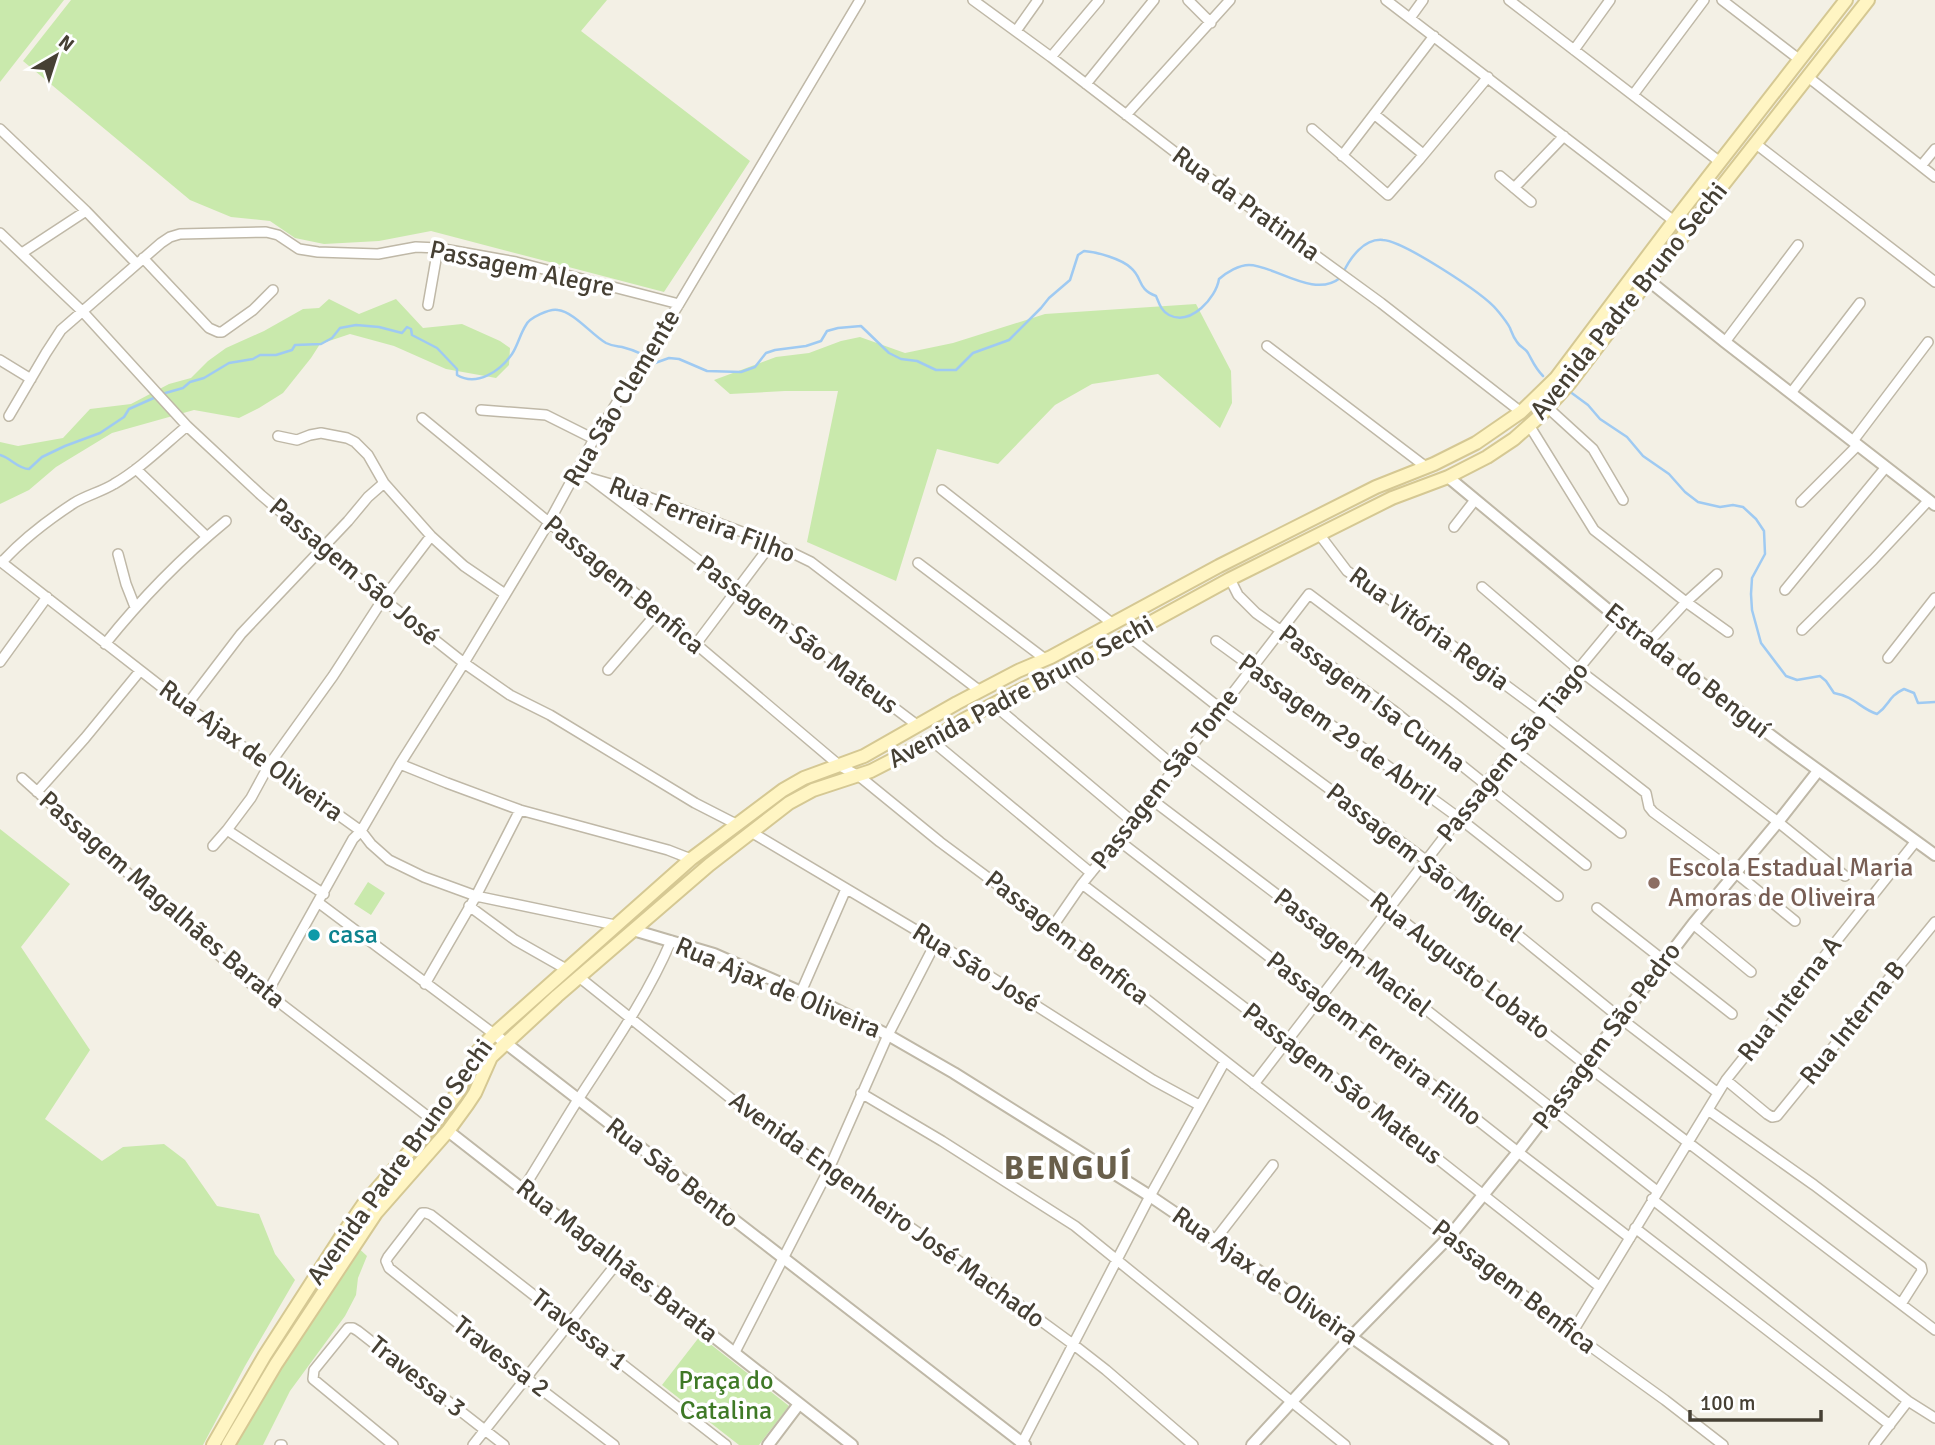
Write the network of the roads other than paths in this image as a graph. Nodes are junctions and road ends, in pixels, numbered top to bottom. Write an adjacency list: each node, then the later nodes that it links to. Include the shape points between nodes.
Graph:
1 (860, 0): 53 (street, Rua São Clemente)
2 (973, 0): 18 (street, Rua da Pratinha)
3 (1038, 0): 18 (street)
4 (1099, 0): 21 (street)
5 (1154, 0): 25 (street)
6 (1188, 0): 17 (street)
7 (1230, 0): 17 (street)
8 (1386, 0): 16 (street)
9 (1423, 0): 16 (street)
10 (1610, 0): 20 (street)
11 (1704, 0): 26 (street)
12 (1722, 0): 22 (street)
13 (1846, 0): 22 (main road, Avenida Padre Bruno Sechi)
14 (1868, 0): 23 (main road, Avenida Padre Bruno Sechi)
15 (1514, 2): 20 (street)
16 (1410, 18): 19 (street)
17 (1211, 23): 28 (street)
18 (1016, 31): 21 (street, Rua da Pratinha)
19 (1434, 36): 24 (street); 27 (street)
20 (1574, 50): 26 (street)
21 (1051, 57): 25 (street, Rua da Pratinha)
22 (1800, 60): 36 (main road, Avenida Padre Bruno Sechi)
23 (1808, 77): 32 (main road, Avenida Padre Bruno Sechi); 37 (street)
24 (1488, 78): 31 (street); 34 (street)
25 (1086, 84): 28 (street, Rua da Pratinha)
26 (1633, 95): 36 (street)
27 (1374, 114): 34 (street); 35 (street)
28 (1126, 115): 64 (street, Rua da Pratinha)
29 (0, 130): 42 (street)
30 (1312, 130): 35 (street)
31 (1564, 136): 40 (street); 43 (street)
32 (1756, 144): 49 (main road, Avenida Padre Bruno Sechi); 50 (street)
33 (1935, 149): 37 (street)
34 (1423, 155): 35 (street, via 1389,194)
35 (1342, 156)
36 (1720, 162): 43 (main road, Avenida Padre Bruno Sechi)
37 (1921, 166): 39 (street)
38 (1500, 176): 40 (street)
39 (1935, 177)
40 (1514, 188): 41 (street)
41 (1531, 202)
42 (86, 211): 47 (street); 48 (street)
43 (1674, 221): 64 (main road, Avenida Padre Bruno Sechi, via 1556,378)
44 (0, 233): 47 (street, Passagem São José)
45 (1798, 245): 56 (street)
46 (438, 248): 48 (street, Passagem Alegre, via 377,254 318,252 299,249 273,233 188,232 170,237); 53 (street, Passagem Alegre, via 516,262); 54 (street)
47 (22, 253): 55 (street, Passagem São José)
48 (140, 261): 51 (street, via 218,332); 55 (street)
49 (1648, 280): 56 (street); 62 (main road, Avenida Padre Bruno Sechi)
50 (1935, 282)
51 (274, 290)
52 (1860, 303): 61 (street)
53 (679, 304): 70 (street, Rua São Clemente)
54 (428, 305)
55 (83, 312): 60 (street, via 61,330); 68 (street, Passagem São José)
56 (1725, 342): 61 (street)
57 (1928, 342): 71 (street)
58 (1267, 346): 72 (street)
59 (0, 360): 60 (street)
60 (31, 379): 65 (street)
61 (1791, 393): 71 (street)
62 (1547, 407): 67 (main road, Avenida Padre Bruno Sechi); 81 (street, via 1593,449)
63 (481, 410): 70 (street, via 546,415)
64 (1519, 411): 72 (main road, Avenida Padre Bruno Sechi, via 1476,443)
65 (9, 416)
66 (422, 418): 85 (street, Passagem Benfica)
67 (1529, 425): 76 (main road, Avenida Padre Bruno Sechi, via 1487,457); 104 (street, via 1594,530)
68 (187, 426): 74 (street); 91 (street, Passagem São José)
69 (278, 436): 78 (street, via 297,440 321,433 347,438 368,454)
70 (594, 439): 75 (street, Rua São Clemente)
71 (1855, 443): 73 (street); 82 (street)
72 (1426, 467): 108 (main road, Avenida Padre Bruno Sechi, via 1313,518)
73 (1886, 467): 83 (street); 99 (street)
74 (136, 469): 89 (street); 93 (street, via 74,503)
75 (576, 470): 77 (street, Passagem São Mateus); 85 (street, Rua São Clemente)
76 (1448, 477): 80 (street, Estrada do Benguí); 87 (main road, Avenida Padre Bruno Sechi, via 1392,498)
77 (590, 478): 90 (street, Rua Ferreira Filho); 98 (street, Passagem São Mateus)
78 (384, 483): 88 (street); 91 (street)
79 (942, 491): 108 (street)
80 (1475, 500): 86 (street); 107 (street, Estrada do Benguí)
81 (1623, 500)
82 (1801, 502)
83 (1932, 502): 109 (street)
84 (226, 521): 89 (street)
85 (548, 522): 100 (street, Rua São Clemente); 106 (street, Passagem Benfica)
86 (1454, 527)
87 (1320, 534): 96 (main road, Avenida Padre Bruno Sechi); 130 (street, Rua Vitória Regia, via 1348,571)
88 (431, 536): 100 (street); 103 (street)
89 (206, 537): 105 (street)
90 (772, 543): 98 (street); 126 (street, Rua Ferreira Filho, via 811,562)
91 (322, 548): 103 (street, Passagem São José); 128 (street, via 241,634)
92 (118, 554): 105 (street)
93 (1, 561): 101 (street, Rua Ajax de Oliveira)
94 (918, 563): 118 (street)
95 (1717, 574): 104 (street)
96 (1230, 579): 110 (street, Passagem Isa Cunha, via 1238,595); 112 (main road, Avenida Padre Bruno Sechi)
97 (1482, 587): 123 (street)
98 (736, 589): 116 (street); 131 (street, Passagem São Mateus)
99 (1785, 590)
100 (505, 594): 120 (street, Rua São Clemente)
101 (47, 597): 115 (street, Rua Ajax de Oliveira); 119 (street)
102 (1935, 598): 117 (street)
103 (383, 599): 120 (street, Passagem São José); 136 (street)
104 (1686, 602): 111 (street); 114 (street)
105 (135, 607): 115 (street)
106 (658, 612): 116 (street, Passagem Benfica); 122 (street)
107 (1619, 620): 114 (street, Estrada do Benguí); 123 (street, Passagem São Tiago)
108 (1113, 624): 118 (main road, Avenida Padre Bruno Sechi)
109 (1802, 630)
110 (1280, 631): 121 (street, Passagem São Tome); 133 (street, Passagem São Tome, via 1310,594); 142 (street, Passagem Isa Cunha, via 1394,711)
111 (1728, 632)
112 (1128, 635): 125 (main road, Avenida Padre Bruno Sechi); 129 (street, Passagem São Miguel)
113 (1216, 640): 121 (street, Passagem 29 de Abril)
114 (1648, 643): 139 (street, Estrada do Benguí)
115 (105, 644): 124 (street, Rua Ajax de Oliveira)
116 (696, 644): 137 (street, Passagem Benfica)
117 (1888, 658)
118 (1045, 659): 126 (main road, Avenida Padre Bruno Sechi)
119 (0, 662)
120 (464, 663): 135 (street, Rua São Clemente); 149 (street, Passagem São José, via 510,695)
121 (1252, 667): 129 (street, Passagem São Tome); 146 (street, Passagem 29 de Abril)
122 (608, 670)
123 (1578, 670): 130 (street, Passagem São Tiago); 148 (street)
124 (140, 671): 128 (street, Rua Ajax de Oliveira); 143 (street)
125 (1062, 671): 127 (main road, Avenida Padre Bruno Sechi); 138 (street)
126 (980, 691): 131 (main road, Avenida Padre Bruno Sechi)
127 (994, 705): 132 (main road, Avenida Padre Bruno Sechi); 147 (street)
128 (186, 706): 136 (street, Rua Ajax de Oliveira)
129 (1221, 709): 134 (street, Passagem São Tome); 159 (street, Passagem São Miguel)
130 (1542, 712): 133 (street, Passagem São Tiago); 162 (street, Rua Vitória Regia, via 1646,793 1653,812)
131 (917, 725): 137 (main road, Avenida Padre Bruno Sechi)
132 (931, 740): 140 (main road, Avenida Padre Bruno Sechi); 161 (street)
133 (1512, 749): 142 (street, Passagem São Tiago); 153 (street)
134 (1186, 754): 138 (street, Passagem São Tome); 172 (street, Rua Augusto Lobato)
135 (400, 764): 145 (street); 151 (street, Rua São Clemente)
136 (269, 765): 150 (street); 151 (street, Rua Ajax de Oliveira)
137 (840, 766): 140 (street, Passagem Benfica); 149 (main road, Avenida Padre Bruno Sechi, via 783,790)
138 (1175, 767): 144 (street, Passagem São Tome)
139 (1818, 771): 148 (street, Passagem São Pedro); 155 (street, Estrada do Benguí)
140 (859, 776): 152 (main road, Avenida Padre Bruno Sechi, via 813,790); 177 (street, Passagem Benfica)
141 (22, 778): 143 (street, Passagem Magalhães Barata)
142 (1485, 784): 146 (street, Passagem São Tiago); 160 (street, Passagem Isa Cunha)
143 (37, 792): 188 (street, Passagem Magalhães Barata, via 250,983)
144 (1151, 800): 147 (street, Passagem São Tome); 181 (street, Passagem Maciel)
145 (520, 810): 158 (street); 167 (street)
146 (1459, 818): 159 (street, Passagem São Tiago); 168 (street, Passagem 29 de Abril)
147 (1133, 821): 154 (street, Passagem São Tome)
148 (1778, 822): 162 (street, Passagem São Pedro); 163 (street)
149 (738, 825): 158 (main road, Avenida Padre Bruno Sechi)
150 (227, 830): 156 (street); 166 (street)
151 (361, 831): 166 (street, Rua São Clemente); 167 (street, Rua Ajax de Oliveira, via 389,860)
152 (751, 832): 165 (street, Rua São José); 178 (main road, Avenida Padre Bruno Sechi)
153 (1620, 833)
154 (1118, 840): 161 (street, Passagem São Tome); 189 (street, Passagem Ferreira Filho)
155 (1916, 841): 157 (street, Estrada do Benguí); 199 (street, Rua Interna A)
156 (213, 846)
157 (1935, 855)
158 (691, 859): 176 (main road, Avenida Padre Bruno Sechi)
159 (1427, 861): 172 (street, Passagem São Tiago); 192 (street, Passagem São Miguel)
160 (1586, 865)
161 (1091, 873): 164 (street, Passagem São Tome)
162 (1736, 873): 173 (street, Rua Vitória Regia); 175 (street, Passagem São Pedro)
163 (1844, 876)
164 (1082, 884): 177 (street, Passagem São Tome); 195 (street, Passagem São Mateus)
165 (846, 889): 180 (street, Rua São José); 187 (street)
166 (324, 894): 169 (street, Rua São Clemente)
167 (477, 896): 170 (street); 176 (street, Rua Ajax de Oliveira)
168 (1558, 896)
169 (319, 903): 186 (street, Rua São Bento); 188 (street, Rua São Clemente)
170 (470, 906): 183 (street, via 515,940); 186 (street)
171 (1597, 908): 182 (street)
172 (1388, 909): 181 (street, Passagem São Tiago); 198 (street, Rua Augusto Lobato)
173 (1794, 921)
174 (1935, 922): 199 (street, Rua Interna B, via 1777,1116 1767,1114)
175 (1693, 924): 182 (street, Passagem São Pedro); 184 (street)
176 (615, 925): 178 (main road, Rua Ajax de Oliveira); 183 (main road, Avenida Padre Bruno Sechi)
177 (1053, 926): 197 (street, Passagem Benfica)
178 (633, 930): 179 (street, Rua Ajax de Oliveira); 185 (main road, Avenida Padre Bruno Sechi)
179 (671, 941): 187 (street, Rua Ajax de Oliveira, via 714,954); 191 (street)
180 (936, 942): 194 (street); 204 (street, Rua São José)
181 (1354, 953): 189 (street, Passagem São Tiago); 205 (street, Passagem Maciel)
182 (1664, 962): 190 (street); 192 (street, Passagem São Pedro)
183 (566, 969): 193 (main road, Avenida Padre Bruno Sechi)
184 (1751, 972)
185 (579, 977): 191 (street, Avenida Engenheiro José Machado); 196 (main road, Avenida Padre Bruno Sechi)
186 (425, 984): 193 (street, Rua São Bento)
187 (801, 992): 194 (street, Rua Ajax de Oliveira)
188 (267, 993): 207 (street, Passagem Magalhães Barata)
189 (1320, 996): 195 (street, Passagem São Tiago); 210 (street, Passagem Ferreira Filho)
190 (1732, 1014)
191 (632, 1017): 203 (street); 212 (street, Avenida Engenheiro José Machado)
192 (1620, 1018): 198 (street, Passagem São Pedro); 202 (street, Passagem São Miguel)
193 (494, 1034): 196 (street, Rua São Bento); 207 (main road, Avenida Padre Bruno Sechi, via 478,1051 456,1095)
194 (888, 1035): 201 (street); 216 (street, Rua Ajax de Oliveira)
195 (1287, 1040): 200 (street, Passagem São Tiago); 214 (street, Passagem São Mateus)
196 (505, 1043): 203 (street, Rua São Bento); 208 (main road, Avenida Padre Bruno Sechi, via 491,1057 475,1093)
197 (1225, 1061): 200 (street, Passagem Benfica); 204 (street)
198 (1586, 1065): 205 (street, Passagem São Pedro); 209 (street, Rua Augusto Lobato)
199 (1726, 1080): 202 (street, Rua Interna A)
200 (1254, 1084): 219 (street, Passagem Benfica)
201 (861, 1093): 212 (street); 223 (street, via 1075,1226)
202 (1718, 1093): 206 (street, Rua Interna A)
203 (577, 1100): 213 (street); 222 (street, Rua São Bento)
204 (1199, 1105): 216 (street)
205 (1552, 1108): 210 (street, Passagem São Pedro); 215 (street, Passagem Maciel)
206 (1708, 1110): 209 (street, Rua Interna A); 226 (street, via 1921,1266)
207 (435, 1122): 241 (main road, Avenida Padre Bruno Sechi, via 363,1205 264,1356)
208 (447, 1131): 213 (street, Rua Magalhães Barata); 242 (main road, Avenida Padre Bruno Sechi, via 376,1213 276,1364)
209 (1688, 1141): 215 (street, Rua Interna A); 226 (street, Rua Augusto Lobato)
210 (1518, 1152): 214 (street, Passagem São Pedro); 220 (street, Passagem Ferreira Filho)
211 (1273, 1165): 221 (street)
212 (828, 1171): 222 (street); 231 (street, Avenida Engenheiro José Machado)
213 (523, 1189): 224 (street, Rua Magalhães Barata)
214 (1483, 1194): 219 (street, Passagem São Pedro); 225 (street, Passagem São Mateus)
215 (1655, 1195): 218 (street, Rua Interna A); 235 (street)
216 (1150, 1196): 221 (street, Rua Ajax de Oliveira); 223 (street)
217 (431, 1215): 227 (street, Travessa 1); 233 (street, Travessa 2, via 418,1217 388,1257 388,1268)
218 (1635, 1228): 220 (street, Rua Interna A); 238 (street)
219 (1449, 1237): 229 (street, Passagem Benfica); 230 (street, Passagem São Pedro)
220 (1630, 1238): 225 (street, Rua Interna A)
221 (1214, 1240): 230 (street, Rua Ajax de Oliveira)
222 (784, 1259): 232 (street); 240 (street, Rua São Bento)
223 (1116, 1261): 231 (street); 234 (street)
224 (617, 1263): 227 (street); 232 (street, Rua Magalhães Barata)
225 (1600, 1287): 229 (street, Rua Interna A)
226 (1901, 1304): 228 (street, Rua Augusto Lobato)
227 (568, 1322): 233 (street); 247 (street, Travessa 1)
228 (1935, 1330)
229 (1572, 1333): 254 (street, Passagem Benfica)
230 (1352, 1336): 234 (street, Passagem São Pedro); 253 (street, Rua Ajax de Oliveira)
231 (1074, 1345): 240 (street); 250 (street, Avenida Engenheiro José Machado)
232 (735, 1352): 236 (street, Rua Magalhães Barata)
233 (525, 1377): 239 (street); 246 (street, Travessa 2)
234 (1291, 1401): 251 (street, Passagem São Pedro); 252 (street)
235 (1908, 1401): 237 (street); 238 (street)
236 (799, 1404): 248 (street); 249 (street, Rua Magalhães Barata)
237 (1935, 1418)
238 (1890, 1424): 255 (street)
239 (485, 1430): 243 (street, Travessa 3, via 348,1328 314,1370 313,1379); 244 (street); 245 (street, Travessa 3)
240 (1023, 1444)
241 (213, 1445)
242 (229, 1445)
243 (393, 1445)
244 (472, 1445)
245 (504, 1445)
246 (614, 1445)
247 (726, 1445)
248 (768, 1445)
249 (852, 1445)
250 (1193, 1445)
251 (1252, 1445)
252 (1345, 1445)
253 (1503, 1445)
254 (1723, 1445)
255 (1874, 1445)

